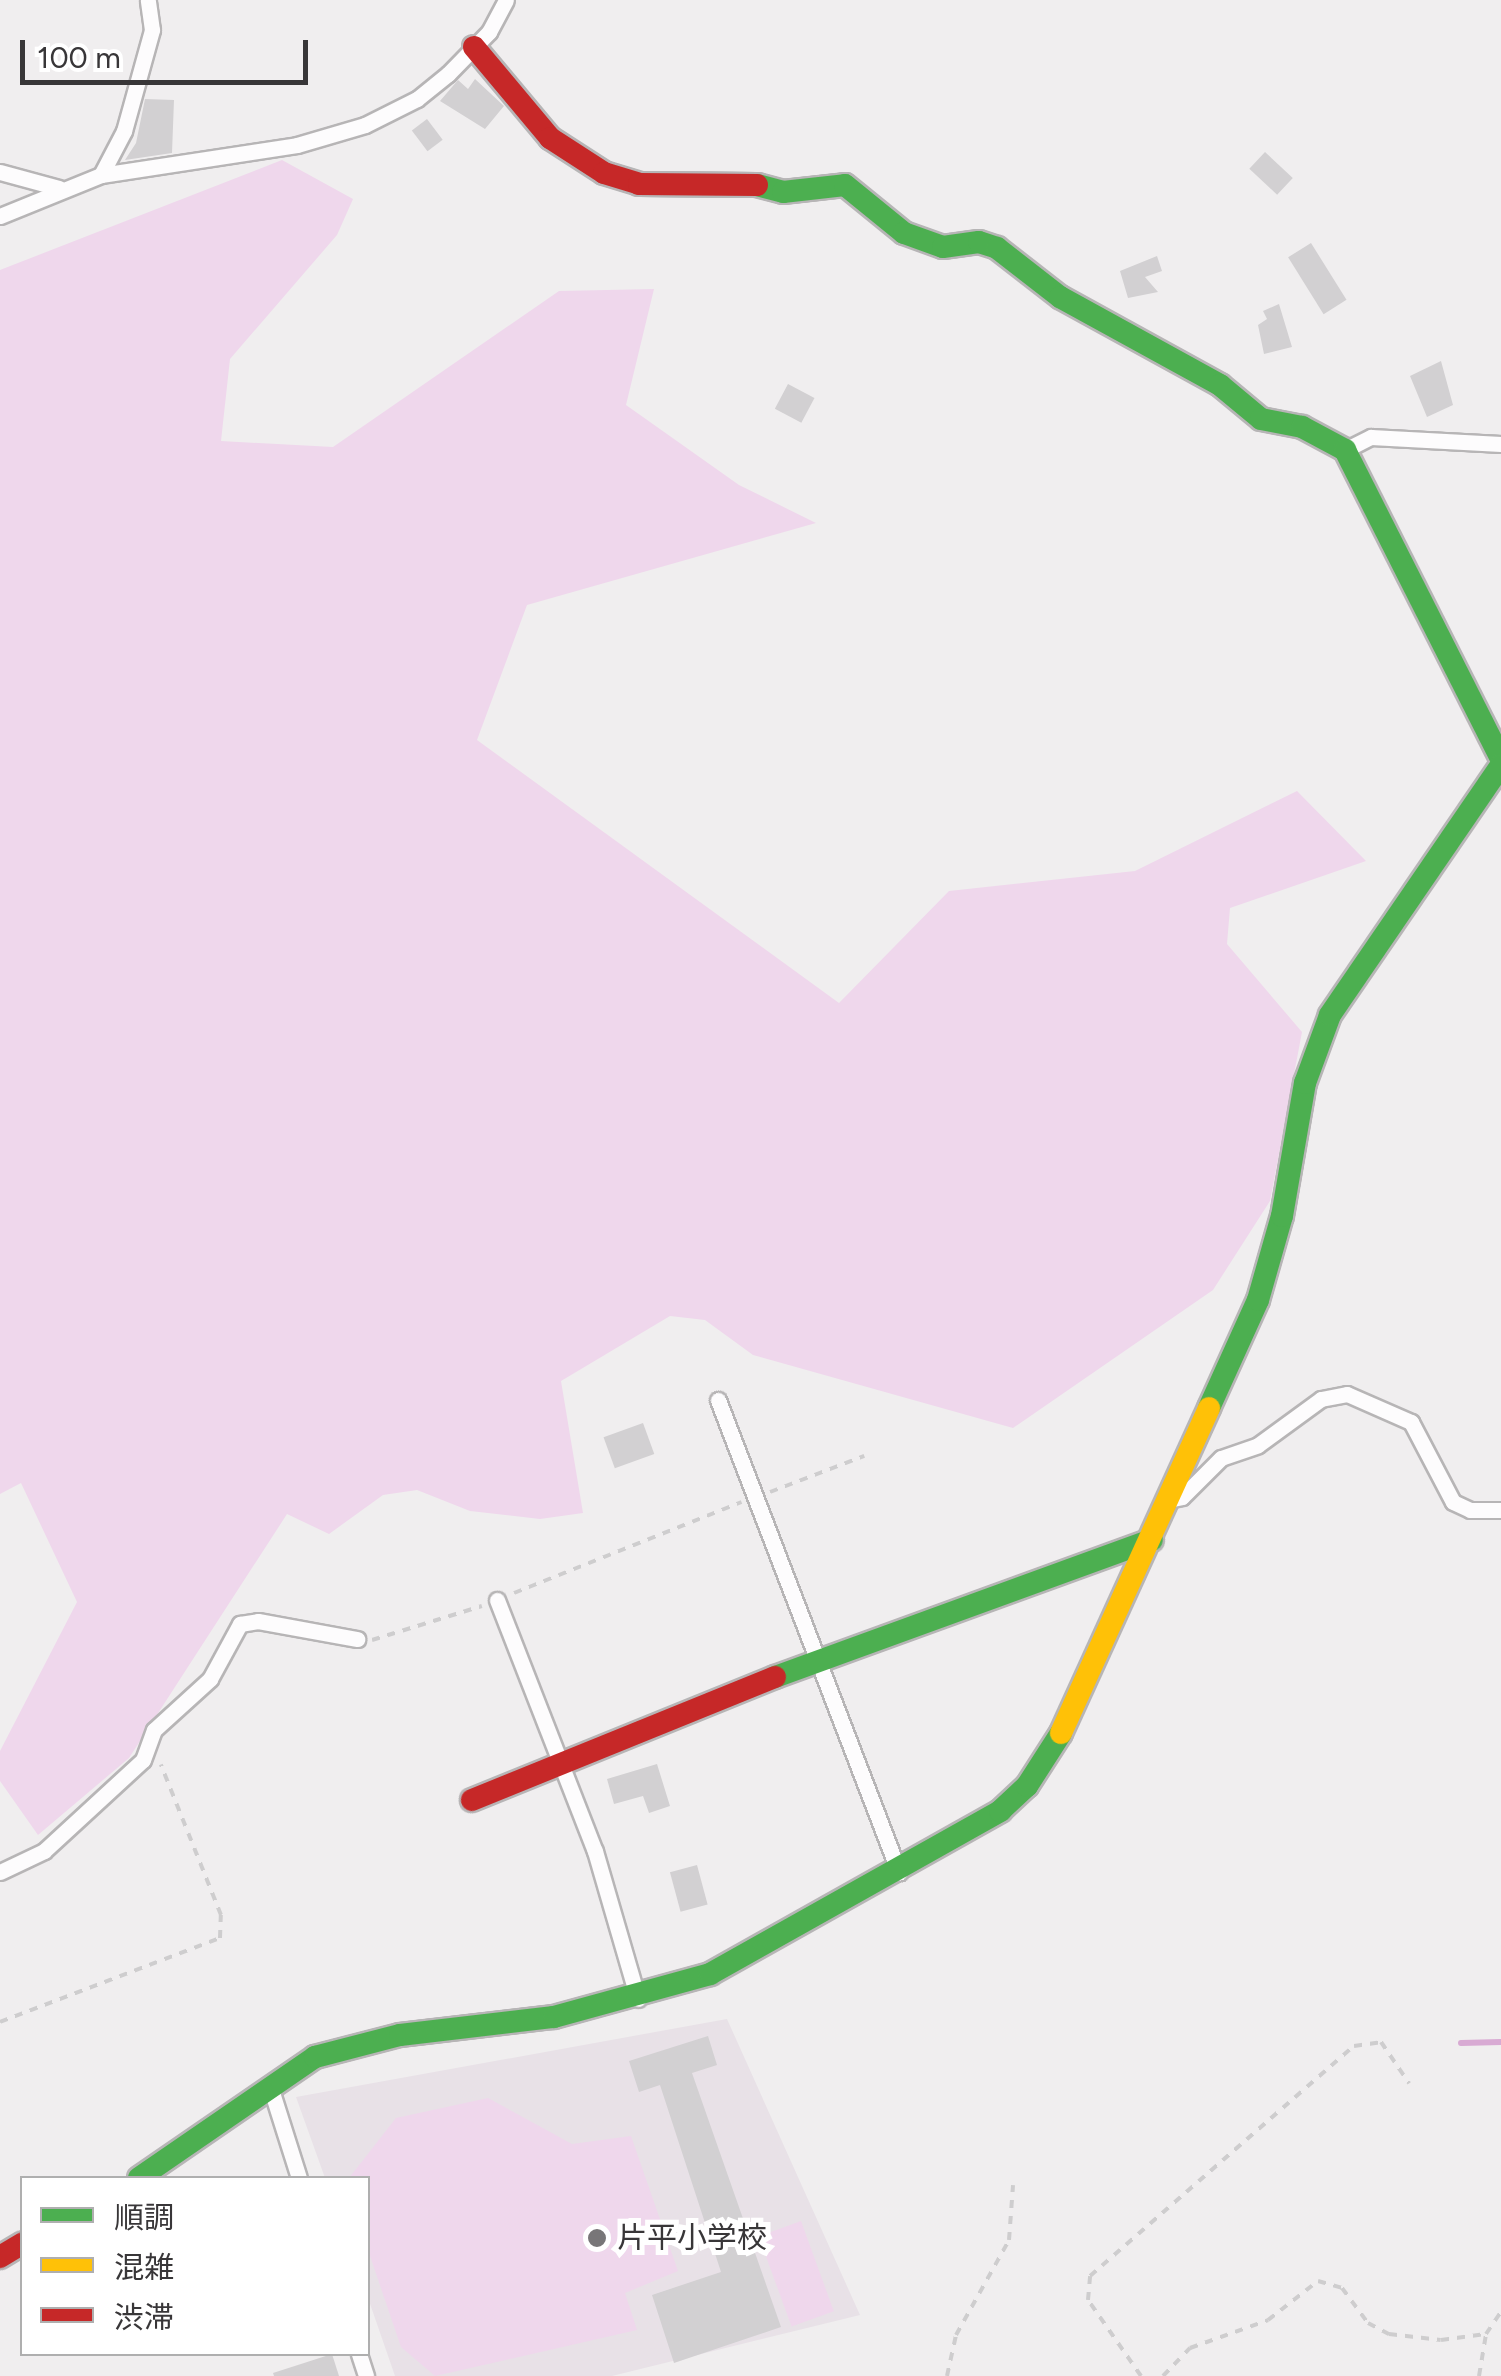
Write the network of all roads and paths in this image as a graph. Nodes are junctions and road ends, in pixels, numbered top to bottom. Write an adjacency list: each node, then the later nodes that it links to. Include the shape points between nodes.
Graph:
1 (148, 0): 5 (street, via 152,30 124,131)
2 (506, 0): 3 (street)
3 (474, 47): 5 (street, via 417,99 341,135); 9 (street, via 550,138 604,174 639,184 743,182 783,192 845,185 904,234 942,246 979,242 997,248 1060,296 1220,385 1261,420 1302,427)
4 (0, 172): 6 (street)
5 (101, 174): 6 (street)
6 (59, 188): 7 (street)
7 (0, 216)
8 (1501, 444): 9 (street, via 1371,436)
9 (1345, 450): 10 (street)
10 (1501, 762): 14 (street, via 1330,1015 1305,1083 1272,1259)
11 (718, 1400): 13 (street)
12 (864, 1456): 13 (path)
13 (755, 1498): 17 (path); 19 (street)
14 (1168, 1500): 15 (street, via 1182,1497 1221,1458 1258,1446 1332,1394 1411,1422 1454,1502 1470,1510); 16 (street)
15 (1501, 1510)
16 (1152, 1540): 19 (street); 24 (street, via 1057,1743 1027,1786 1000,1812)
17 (498, 1600): 18 (path, via 383,1639); 21 (street)
18 (357, 1639): 20 (street, via 245,1621 210,1679 154,1730)
19 (818, 1660): 21 (street); 24 (street)
20 (148, 1749): 23 (street, via 72,1830); 26 (path, via 168,1776 216,1902 220,1938)
21 (563, 1764): 22 (street); 25 (street)
22 (472, 1800)
23 (0, 1872)
24 (899, 1872): 25 (street, via 710,1974)
25 (638, 1999): 28 (street, via 352,2044 316,2056)
26 (0, 2022)
27 (1409, 2083): 35 (path, via 1381,2042 1354,2046 1090,2276 1088,2300)
28 (270, 2086): 29 (street, via 203,2140); 30 (street)
29 (142, 2176)
30 (298, 2176)
31 (1013, 2185): 34 (path, via 1009,2240 956,2335)
32 (1501, 2312): 33 (path)
33 (1486, 2334): 36 (path, via 1441,2340 1389,2334 1368,2324 1342,2288 1318,2281 1268,2320 1190,2348); 37 (path)
34 (947, 2376)
35 (1141, 2376)
36 (1163, 2376)
37 (1479, 2376)

